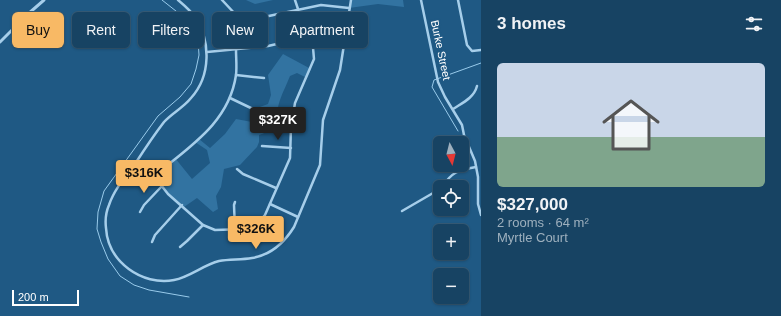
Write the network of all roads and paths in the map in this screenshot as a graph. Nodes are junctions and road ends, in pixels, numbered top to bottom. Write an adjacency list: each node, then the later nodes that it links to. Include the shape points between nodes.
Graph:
1 (44, 0): 13 (street)
2 (178, 0): 19 (street, via 198,22)
3 (222, 0): 11 (street, via 237,16 247,19)
4 (295, 0): 11 (street)
5 (321, 0): 9 (street)
6 (351, 0): 10 (street)
7 (421, 0): 25 (street, Burke Street, via 438,82)
8 (458, 0): 18 (street, via 467,46 470,50)
9 (321, 5): 10 (street); 11 (street)
10 (349, 8): 12 (street)
11 (298, 9)
12 (348, 12)
13 (0, 42)
14 (276, 44): 17 (street)
15 (313, 48): 27 (street, via 314,59 295,103)
16 (343, 48): 42 (street, via 338,79 323,120 320,165)
17 (236, 50): 19 (street); 20 (street)
18 (481, 50)
19 (207, 52): 28 (street, via 201,84 186,103 164,122)
20 (236, 74): 21 (street); 23 (street)
21 (264, 78)
22 (477, 86): 25 (street, via 472,96)
23 (230, 98): 24 (street); 31 (street, via 221,116 208,130)
24 (253, 109)
25 (453, 109): 29 (street, Burke Street, via 462,125)
26 (262, 146): 27 (street)
27 (291, 148): 34 (street, via 288,165)
28 (136, 163): 31 (street); 42 (street, via 112,198 106,215 106,229 111,246 120,262 145,278 159,281 175,280 218,261 267,254 284,242)
29 (476, 167): 32 (street, via 463,169); 41 (street, Burke Street)
30 (237, 169): 34 (street)
31 (154, 176): 33 (street)
32 (446, 180)
33 (162, 186): 38 (street); 40 (street)
34 (276, 188): 37 (street)
35 (433, 195): 39 (street)
36 (235, 202): 44 (street)
37 (270, 204): 42 (street); 44 (street, via 255,226)
38 (182, 205): 43 (street); 45 (street, via 155,235)
39 (402, 211)
40 (140, 212)
41 (481, 215)
42 (298, 217)
43 (203, 225): 44 (street, via 215,230); 46 (street)
44 (235, 230)
45 (152, 242)
46 (180, 247)

